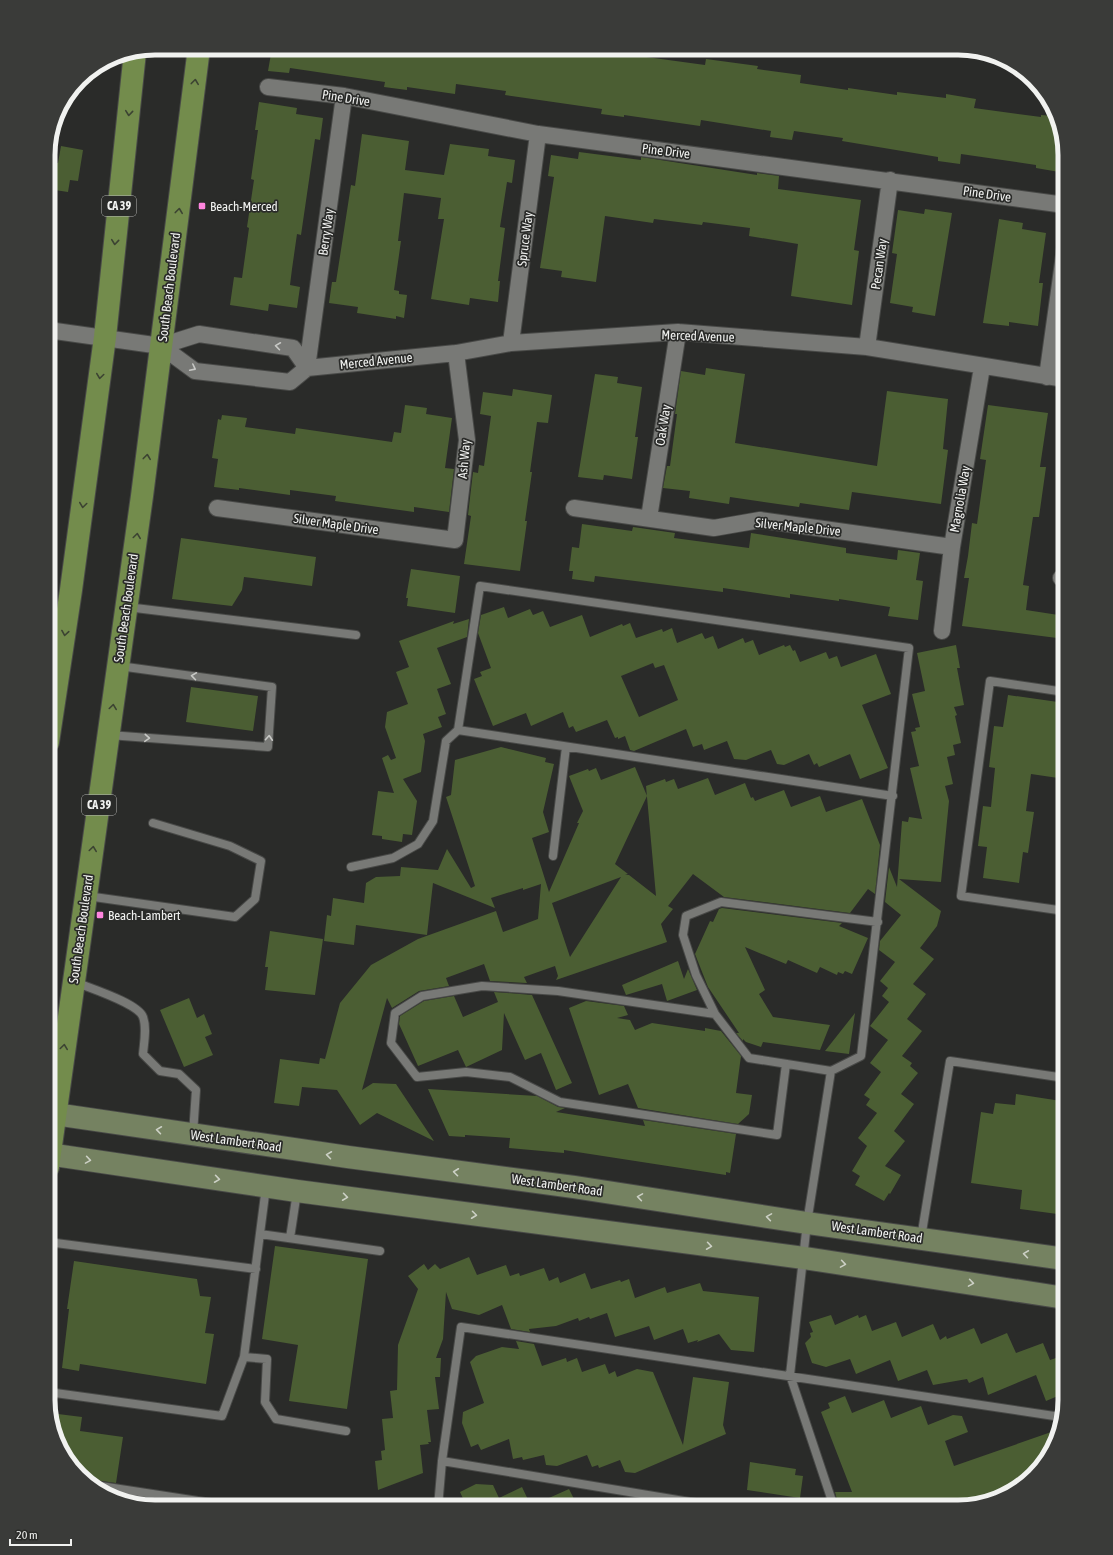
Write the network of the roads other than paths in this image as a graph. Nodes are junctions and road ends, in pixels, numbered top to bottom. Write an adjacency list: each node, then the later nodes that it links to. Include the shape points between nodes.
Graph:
1 (199, 55): 13 (main road, South Beach Boulevard / CA 39, one-way to 1)
2 (134, 57): 11 (main road, CA 39, one-way to 11)
3 (268, 87): 4 (street, Pine Drive)
4 (344, 96): 5 (street, Pine Drive); 17 (street, Berry Way)
5 (538, 134): 6 (street, Pine Drive); 12 (street, Spruce Way)
6 (890, 180): 7 (street, Pine Drive); 14 (street, Pecan Way)
7 (1058, 204)
8 (1058, 298): 18 (street)
9 (55, 331): 11 (street)
10 (678, 332): 12 (street, Merced Avenue); 14 (street, Merced Avenue); 22 (street, Oak Way)
11 (106, 337): 13 (street); 30 (main road, CA 39, one-way to 30)
12 (512, 343): 15 (street, Merced Avenue)
13 (161, 346): 17 (street, one-way to 13, via 293,348 199,334); 17 (street, one-way to 17, via 195,371 290,382); 25 (main road, South Beach Boulevard / CA 39, one-way to 13)
14 (867, 347): 16 (street, Merced Avenue)
15 (456, 353): 17 (street, Merced Avenue); 23 (street, Ash Way, via 467,440)
16 (982, 367): 18 (street, Merced Avenue); 24 (street, Magnolia Way)
17 (307, 368)
18 (1047, 376): 19 (street, Merced Avenue)
19 (1058, 378)
20 (217, 508): 23 (street, Silver Maple Drive)
21 (574, 508): 22 (street, Silver Maple Drive)
22 (649, 518): 24 (street, Silver Maple Drive, via 714,528 760,520)
23 (455, 540)
24 (952, 547): 26 (street, Magnolia Way)
25 (127, 606): 27 (lane); 28 (main road, South Beach Boulevard / CA 39)
26 (942, 631)
27 (356, 635)
28 (118, 666): 32 (main road, South Beach Boulevard / CA 39, one-way to 28); 32 (lane, one-way to 28, via 268,747 272,687)
29 (1058, 691): 39 (lane, via 990,681 960,896)
30 (55, 696)
31 (458, 730): 33 (lane); 34 (lane, via 480,586 909,648); 37 (lane, via 446,741 433,821 418,844 393,858)
32 (109, 735): 38 (main road, South Beach Boulevard / CA 39, one-way to 32)
33 (566, 747): 34 (lane); 36 (lane)
34 (893, 796): 40 (lane)
35 (153, 823): 38 (lane, via 230,846 261,862 255,899 235,917)
36 (553, 856)
37 (351, 867)
38 (86, 896): 41 (main road, South Beach Boulevard / CA 39)
39 (1058, 910)
40 (878, 922): 42 (lane, via 720,902 686,916 683,935 696,975); 44 (lane, via 861,1056)
41 (74, 982): 46 (main road, South Beach Boulevard / CA 39, one-way to 41); 48 (lane, via 129,1004 142,1015 145,1027 143,1054 160,1071 178,1074 196,1090)
42 (715, 1014): 43 (lane, via 749,1058); 43 (lane, via 558,991 482,986 422,996 395,1013 391,1043 417,1076 466,1072 510,1077 560,1102 777,1135)
43 (786, 1064): 44 (lane)
44 (831, 1071): 52 (lane)
45 (1058, 1077): 55 (lane, via 950,1061)
46 (55, 1090)
47 (55, 1114): 48 (main road, West Lambert Road, one-way to 47)
48 (193, 1135): 52 (main road, West Lambert Road, one-way to 48, via 574,1187)
49 (55, 1159): 50 (main road, one-way to 50)
50 (267, 1186): 51 (main road); 53 (lane)
51 (297, 1191): 54 (lane); 58 (main road, one-way to 58)
52 (807, 1223): 55 (main road, West Lambert Road); 58 (lane)
53 (260, 1234): 54 (lane); 60 (lane)
54 (290, 1238): 57 (lane)
55 (921, 1239): 59 (main road, West Lambert Road, one-way to 55)
56 (55, 1243): 60 (lane)
57 (380, 1251)
58 (804, 1258): 61 (main road, one-way to 61); 63 (lane)
59 (1058, 1258)
60 (256, 1269): 62 (lane)
61 (1058, 1297)
62 (244, 1356): 64 (lane, via 222,1416); 66 (lane, via 267,1359 265,1402 276,1419)
63 (790, 1375): 65 (lane); 67 (lane, via 461,1327); 72 (lane)
64 (55, 1393)
65 (1057, 1415)
66 (346, 1431)
67 (442, 1461): 70 (lane); 71 (lane)
68 (104, 1487): 69 (lane)
69 (193, 1500)
70 (439, 1500)
71 (678, 1500)
72 (832, 1500)

